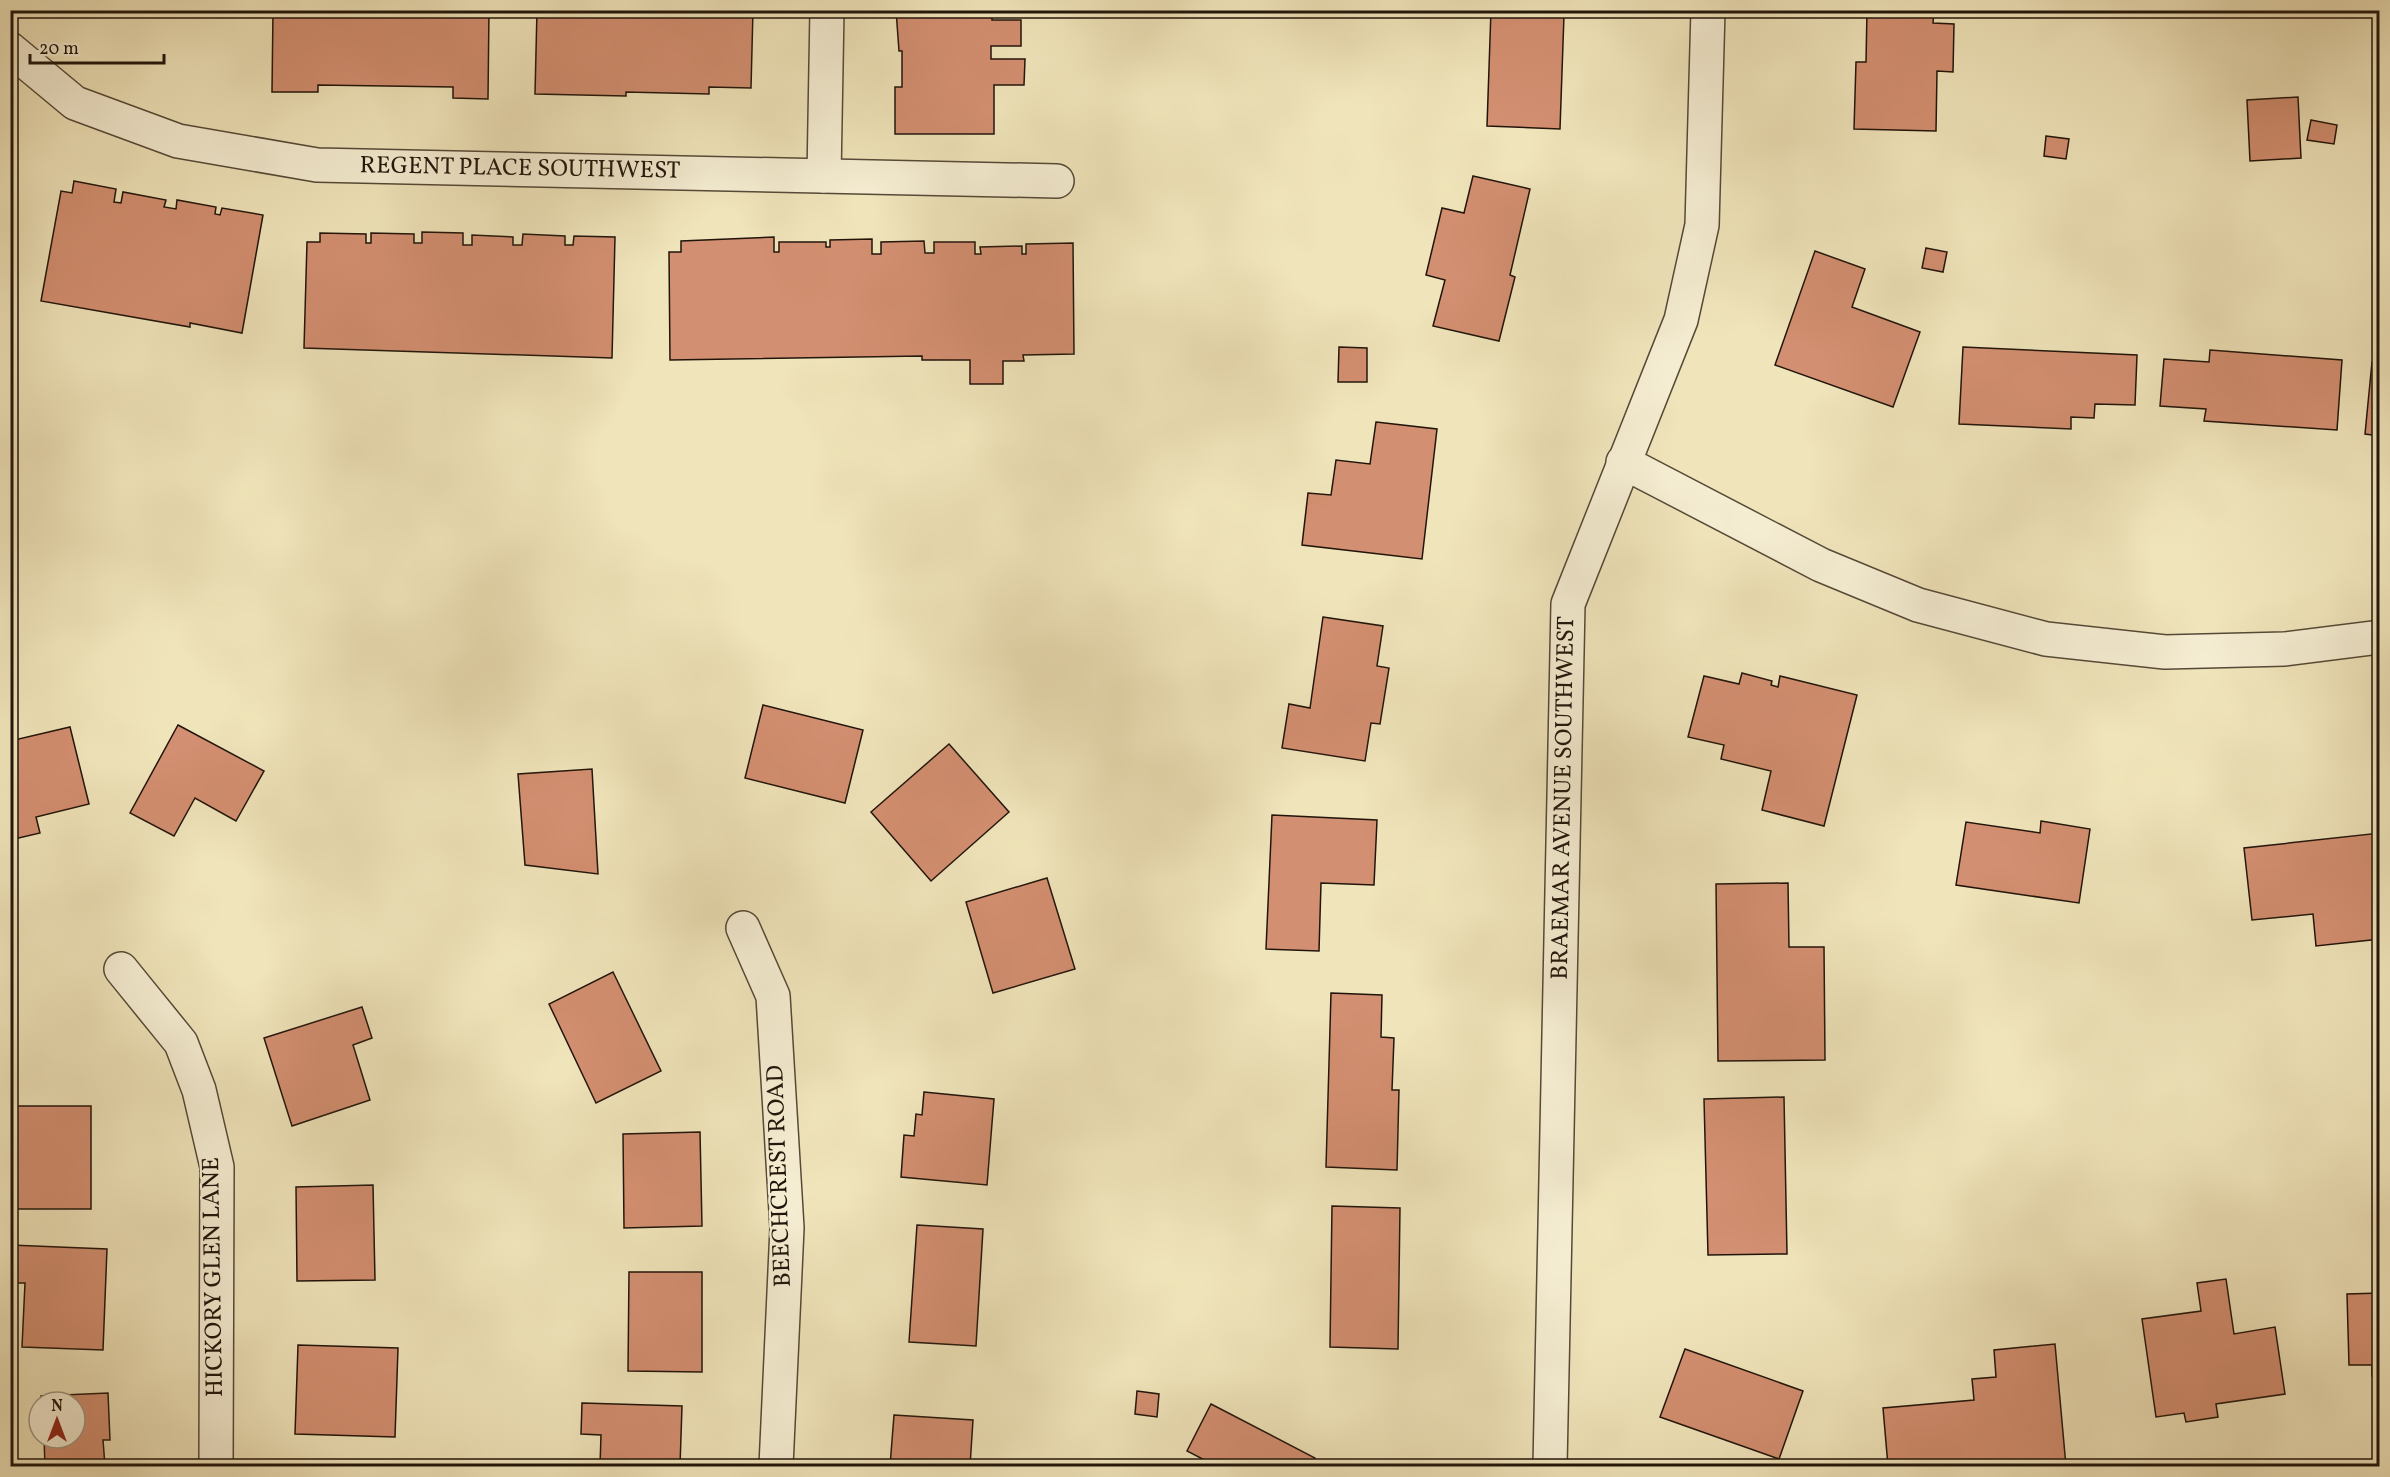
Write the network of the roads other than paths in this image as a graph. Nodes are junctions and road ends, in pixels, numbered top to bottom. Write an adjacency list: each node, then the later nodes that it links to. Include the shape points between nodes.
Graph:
1 (827, 10): 4 (street)
2 (1708, 10): 6 (street, BRAEMAR AVENUE SOUTHWEST, via 1702,225 1681,320)
3 (10, 49): 4 (street, REGENT PLACE SOUTHWEST, via 75,103 178,141 317,165)
4 (824, 176): 5 (street, REGENT PLACE SOUTHWEST)
5 (1057, 181)
6 (1623, 462): 7 (street, via 1821,565 1918,605 2046,639 2165,652 2285,649); 12 (street, BRAEMAR AVENUE SOUTHWEST, via 1568,604)
7 (2379, 637)
8 (743, 928): 11 (street, BEECHCREST ROAD, via 773,996 787,1228)
9 (121, 969): 10 (street, HICKORY GLEN LANE, via 181,1043 199,1090 217,1167)
10 (216, 1467)
11 (776, 1467)
12 (1550, 1467)

